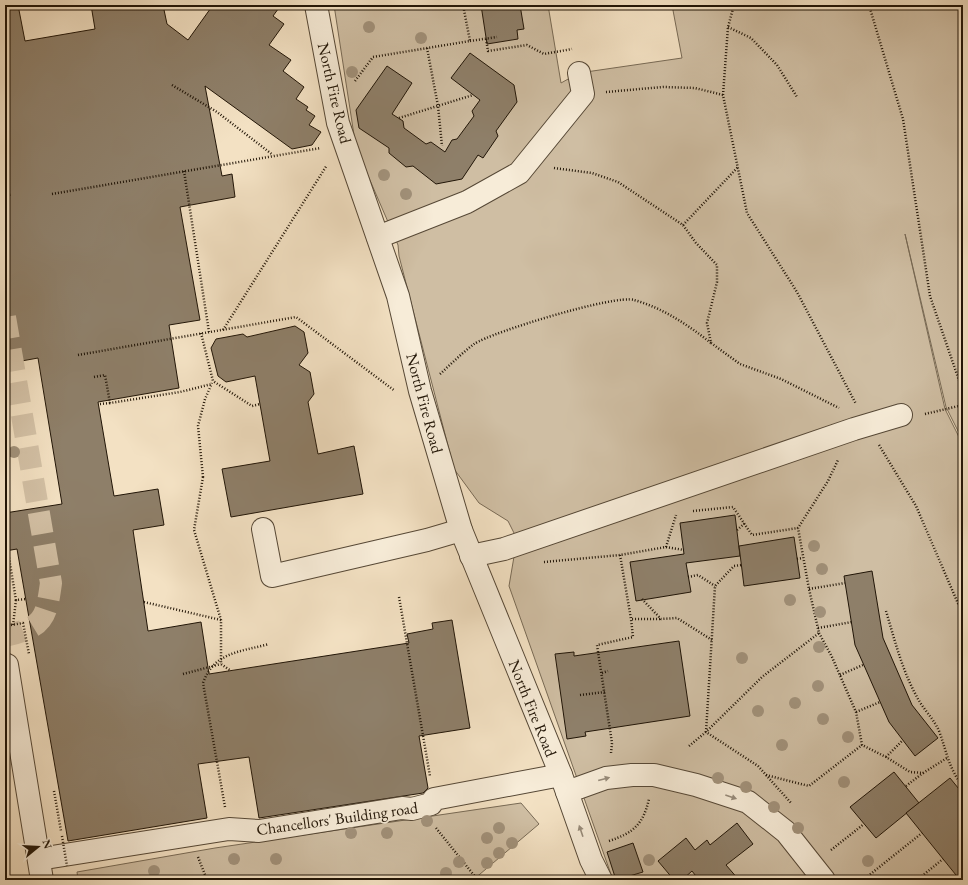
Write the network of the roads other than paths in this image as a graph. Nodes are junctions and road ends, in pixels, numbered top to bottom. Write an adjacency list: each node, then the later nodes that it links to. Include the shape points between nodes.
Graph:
1 (316, 5): 3 (street, North Fire Road, via 342,143)
2 (581, 83): 3 (street, via 520,173 467,202)
3 (378, 237): 6 (street, North Fire Road, via 398,296 420,391)
4 (901, 415): 7 (street, via 504,549)
5 (263, 529): 6 (street, via 272,576)
6 (461, 530): 7 (street, North Fire Road)
7 (471, 556): 9 (street, North Fire Road)
8 (7, 665): 11 (street)
9 (564, 784): 10 (street, North Fire Road, one-way to 9); 11 (street, Chancellors' Building road, via 259,831 224,830); 12 (street, Chancellors' Building road, one-way to 12, via 654,775 748,802 786,832)
10 (591, 864)
11 (40, 870)
12 (824, 880)

